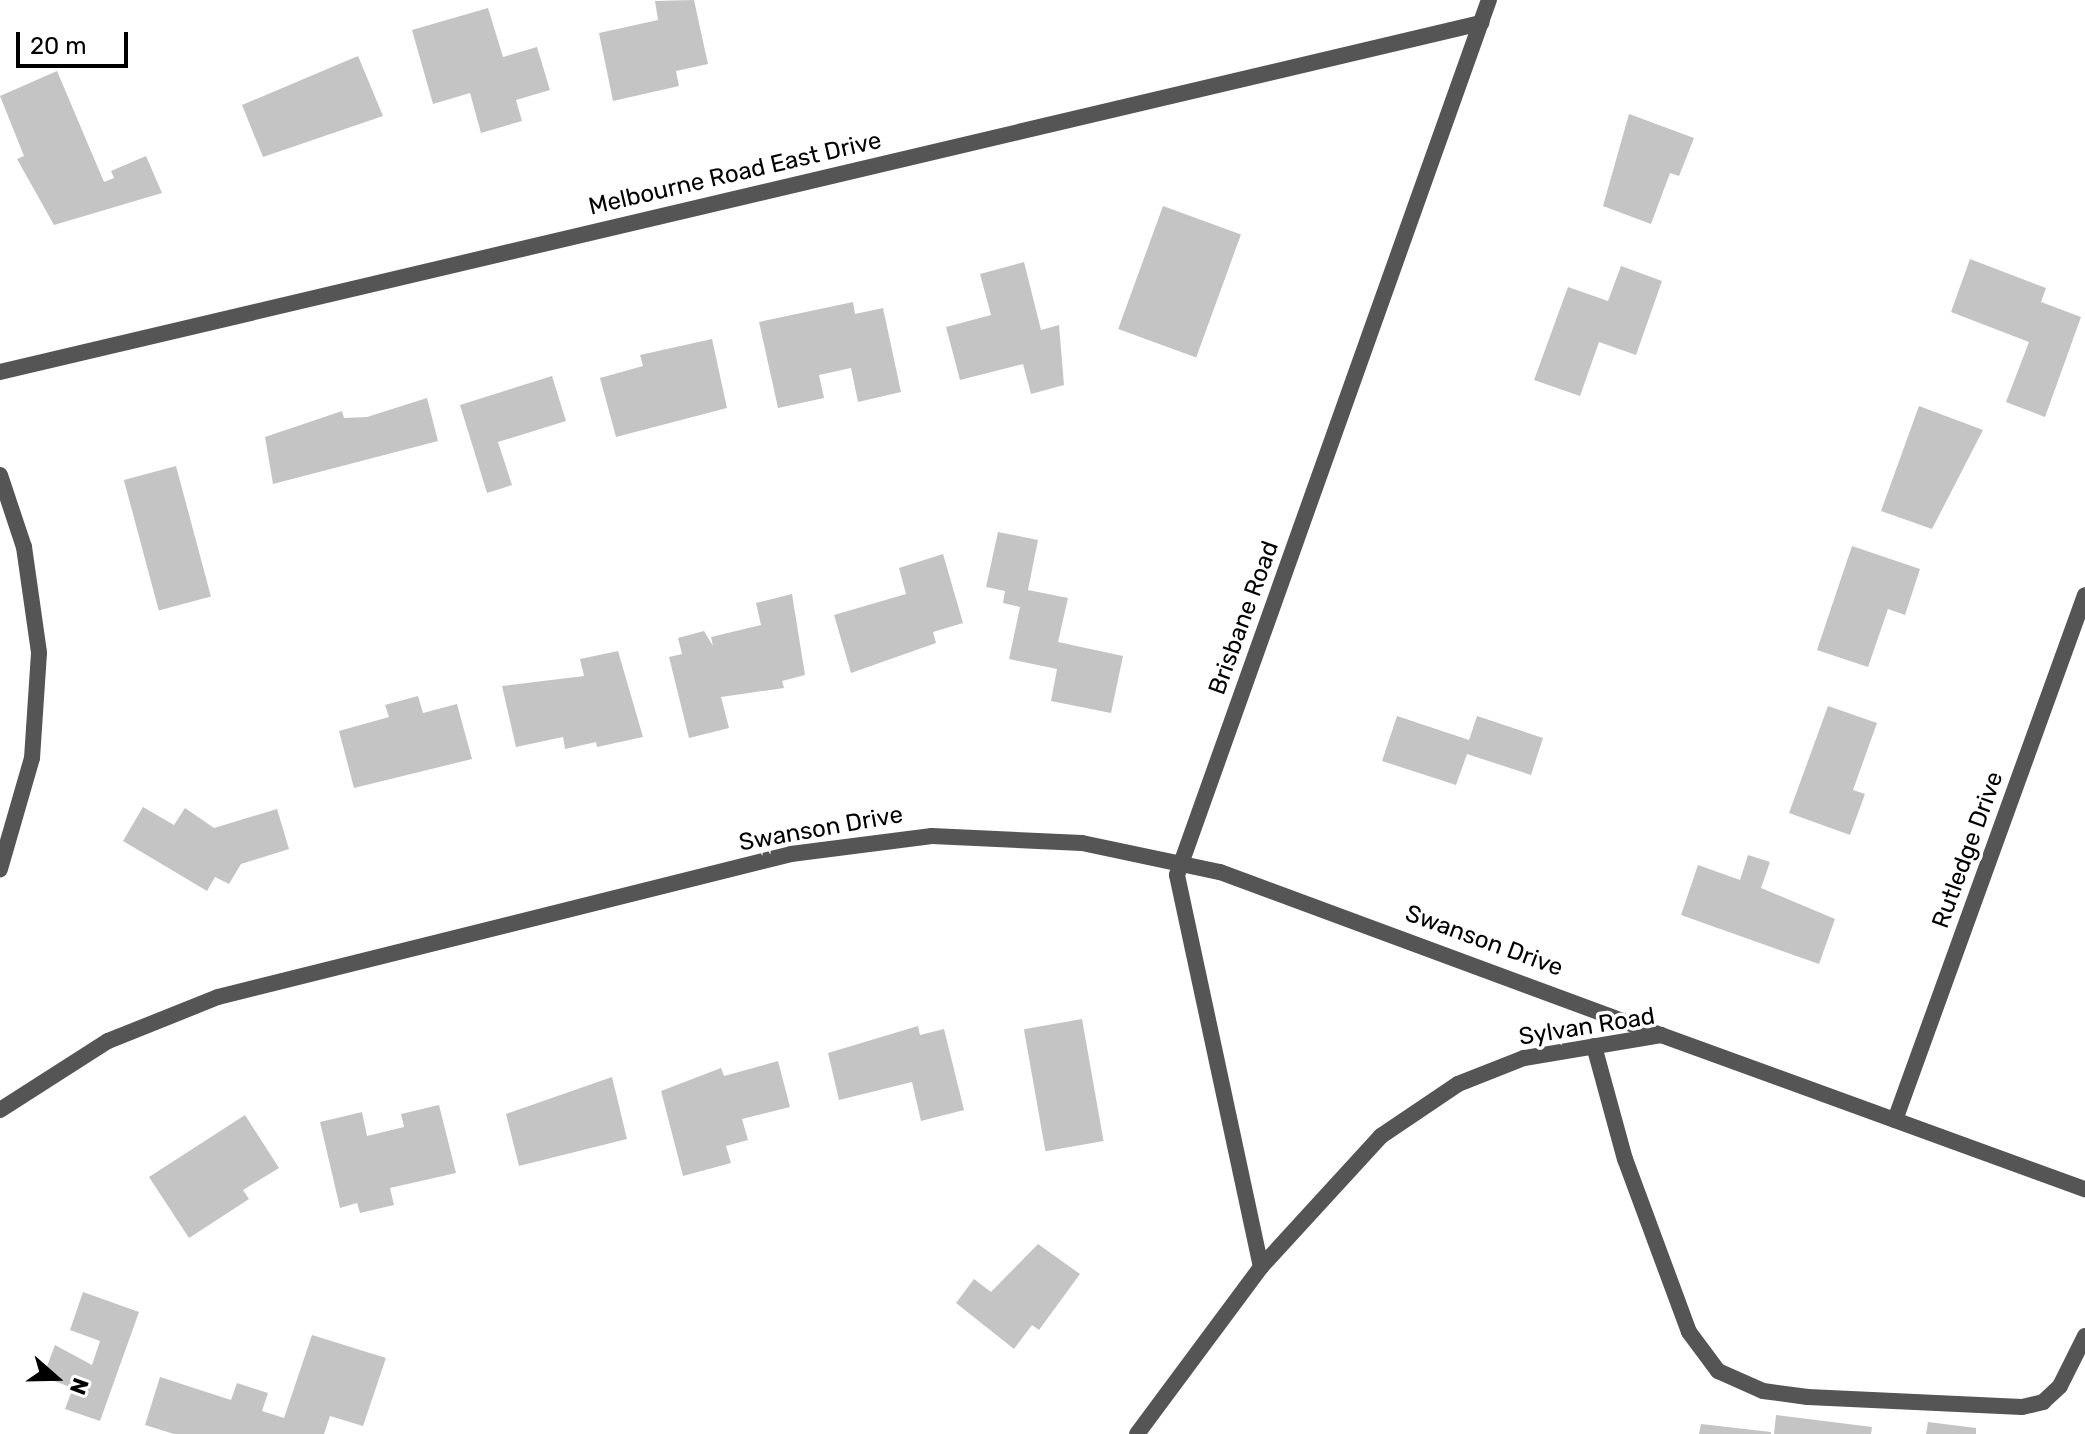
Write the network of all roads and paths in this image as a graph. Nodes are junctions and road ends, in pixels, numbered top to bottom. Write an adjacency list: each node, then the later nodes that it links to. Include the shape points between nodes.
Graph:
1 (1489, 0): 2 (street, Brisbane Road)
2 (1481, 23): 3 (street, Melbourne Road East Drive); 6 (street, Brisbane Road)
3 (0, 372)
4 (0, 475): 7 (street, via 24,547 39,653 32,758)
5 (2085, 595): 11 (street, Rutledge Drive)
6 (1182, 861): 8 (street, Swanson Drive); 10 (street, Swanson Drive, via 995,836 907,838 791,854 187,1006 108,1041); 13 (street, Brisbane Road, via 1179,886)
7 (0, 869)
8 (1661, 1035): 9 (street, Sylvan Road); 11 (street, Sylvan Road)
9 (1594, 1046): 13 (street, Sylvan Road, via 1524,1058 1431,1099 1381,1136); 14 (street, via 1625,1159 1689,1332 1718,1371 1763,1391 1808,1397 2022,1407 2043,1402 2060,1386)
10 (0, 1110)
11 (1895, 1120): 12 (street, Sylvan Road)
12 (2085, 1189)
13 (1261, 1267): 15 (street, Sylvan Road)
14 (2085, 1336)
15 (1137, 1434)

